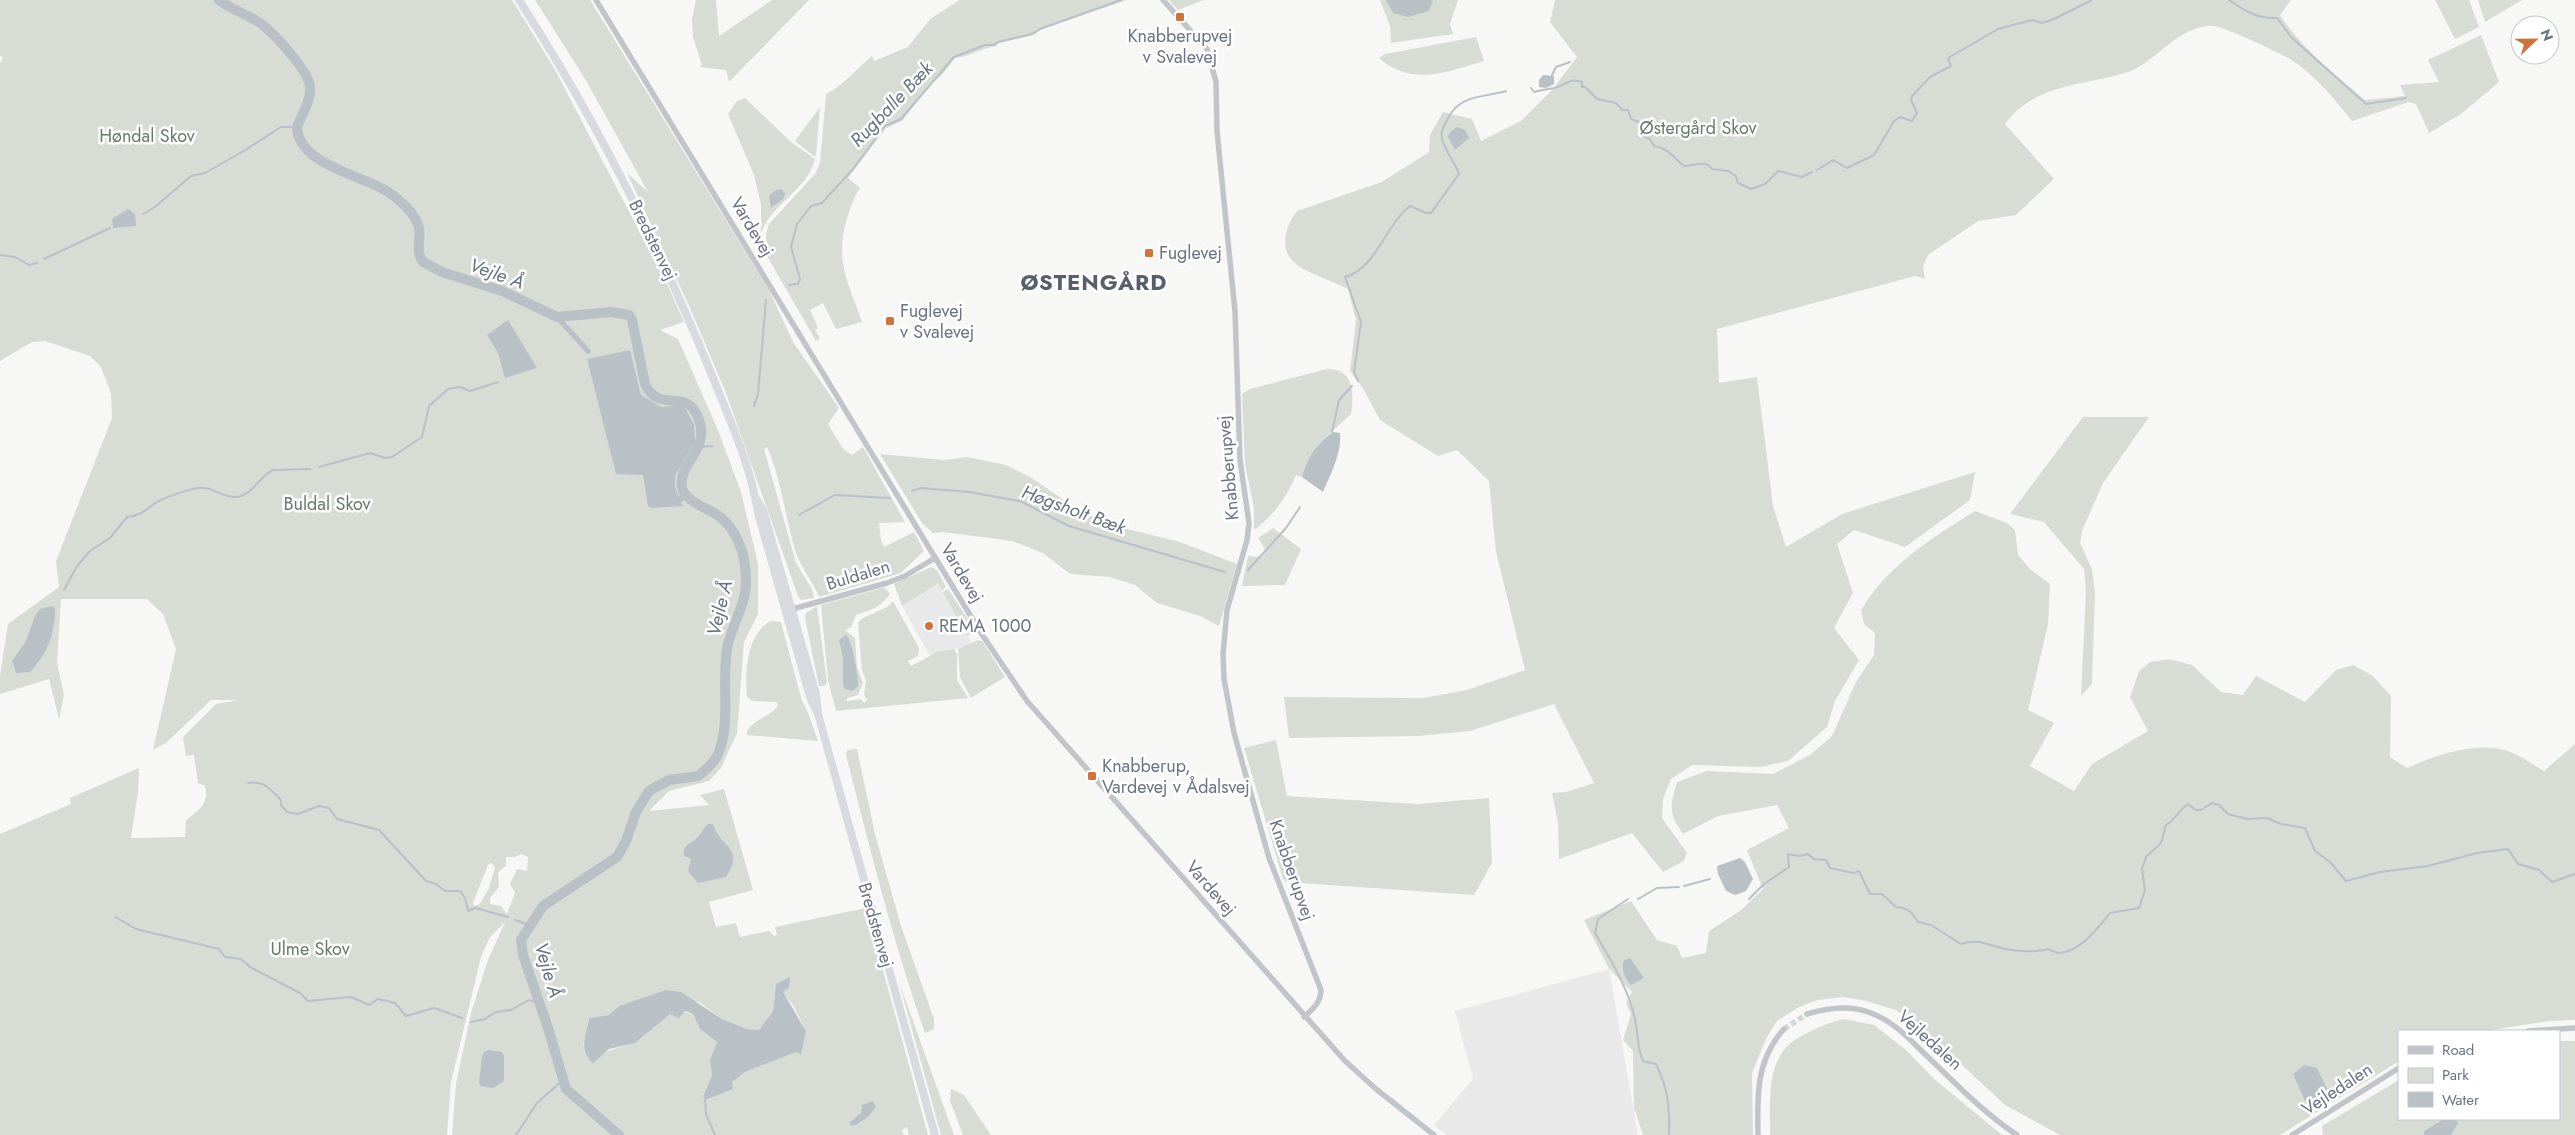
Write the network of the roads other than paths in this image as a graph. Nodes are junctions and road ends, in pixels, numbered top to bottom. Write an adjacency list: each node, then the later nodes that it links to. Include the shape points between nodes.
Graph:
1 (518, 0): 5 (highway, Bredstenvej, via 570,84 649,231 674,285 717,388 755,496)
2 (596, 0): 4 (street, Vardevej)
3 (1163, 0): 7 (street, Knabberupvej, via 1207,49 1216,82 1218,141 1235,311 1240,460 1249,523 1227,610 1224,679 1234,733 1269,858 1321,990 1317,1004)
4 (935, 558): 5 (street, Buldalen, via 887,583); 7 (street, Vardevej, via 996,658 1027,701)
5 (789, 610): 12 (highway, Bredstenvej, via 816,694 818,714)
6 (1807, 1014): 15 (street, Vejledalen, via 1845,1008 1880,1017 1902,1032 1968,1096)
7 (1304, 1017): 13 (street, Vardevej, via 1345,1061)
8 (2575, 1028): 10 (street)
9 (1784, 1029): 14 (street, via 1763,1063 1757,1095)
10 (2544, 1030)
11 (2398, 1069): 16 (street, Vejledalen)
12 (935, 1135)
13 (1434, 1135)
14 (1758, 1135)
15 (2017, 1135)
16 (2292, 1135)

